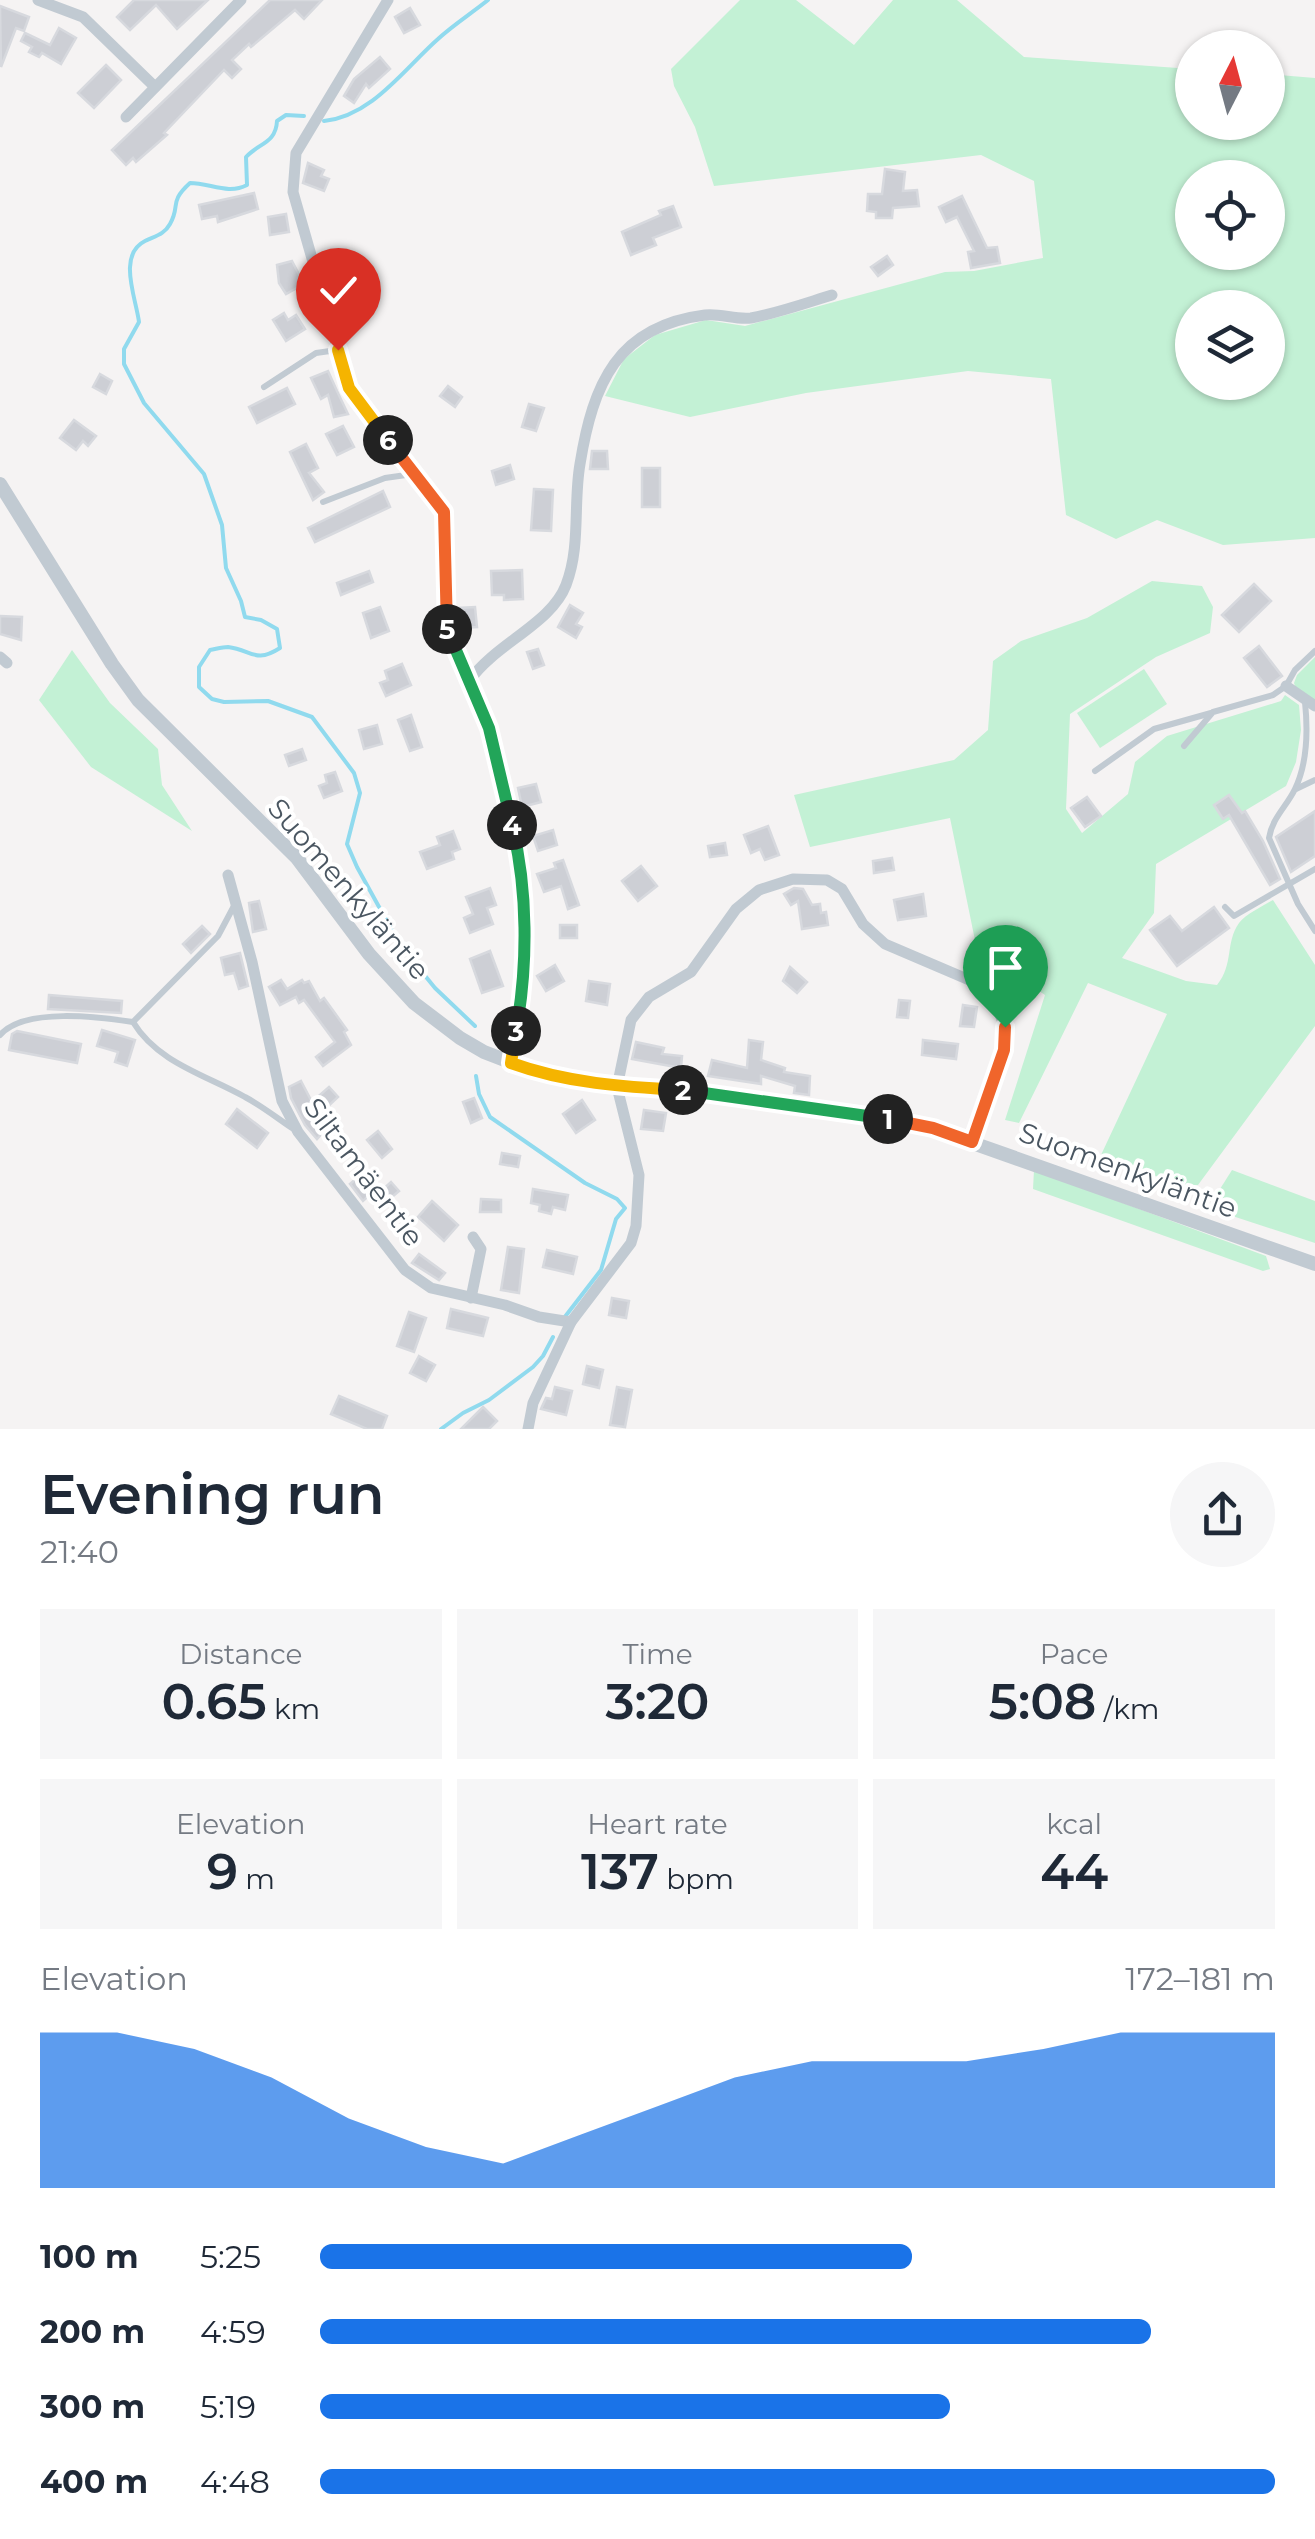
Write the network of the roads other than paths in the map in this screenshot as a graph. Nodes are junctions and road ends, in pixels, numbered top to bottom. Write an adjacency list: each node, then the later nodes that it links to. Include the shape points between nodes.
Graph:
1 (38, 0): 4 (street, via 83,17)
2 (241, 0): 4 (street)
3 (388, 0): 7 (street, via 296,153 294,192)
4 (155, 87): 5 (street)
5 (126, 117)
6 (832, 295): 13 (street, via 747,319 708,314 651,328 618,354 587,417 576,548 565,588 544,617 502,645)
7 (338, 350): 8 (lane, via 316,353); 9 (street, via 349,388)
8 (264, 387)
9 (414, 474): 11 (lane); 13 (street, via 444,512 446,625)
10 (0, 484): 29 (street, Suomenkyläntie, via 138,700 296,858 414,1003 460,1038)
11 (322, 502)
12 (1315, 651): 14 (lane)
13 (469, 681): 29 (street, via 489,728 522,865 523,993)
14 (1286, 686): 15 (street); 16 (lane)
15 (1310, 703): 20 (lane)
16 (1213, 712): 17 (lane); 18 (lane, via 1154,728)
17 (1184, 746)
18 (1095, 770)
19 (1315, 780): 20 (lane)
20 (1295, 789): 23 (lane, via 1268,838)
21 (1315, 869): 23 (lane)
22 (228, 875): 24 (street, Siltamäentie)
23 (1290, 884): 25 (lane, via 1234,916); 26 (lane)
24 (235, 903): 27 (lane, via 218,936); 31 (street, Siltamäentie, via 282,1100)
25 (1224, 907)
26 (1315, 931)
27 (133, 1022): 28 (lane, via 31,1019); 31 (lane, via 144,1040 186,1069)
28 (0, 1035)
29 (511, 1063): 30 (street, Suomenkyläntie)
30 (618, 1086): 32 (street, Suomenkyläntie, via 896,1120); 32 (street, via 638,1008 692,972 736,908 759,890 793,879 827,880 842,889 862,924 885,944 992,995 1005,1027 1004,1050); 36 (street, via 639,1176 636,1226)
31 (298, 1132): 35 (street, Siltamäentie, via 405,1270 432,1288)
32 (972, 1142): 34 (street, Suomenkyläntie)
33 (472, 1237): 35 (street, via 482,1249)
34 (1315, 1264)
35 (471, 1298): 36 (street, Siltamäentie)
36 (572, 1322): 37 (street, via 533,1402)
37 (528, 1429)

